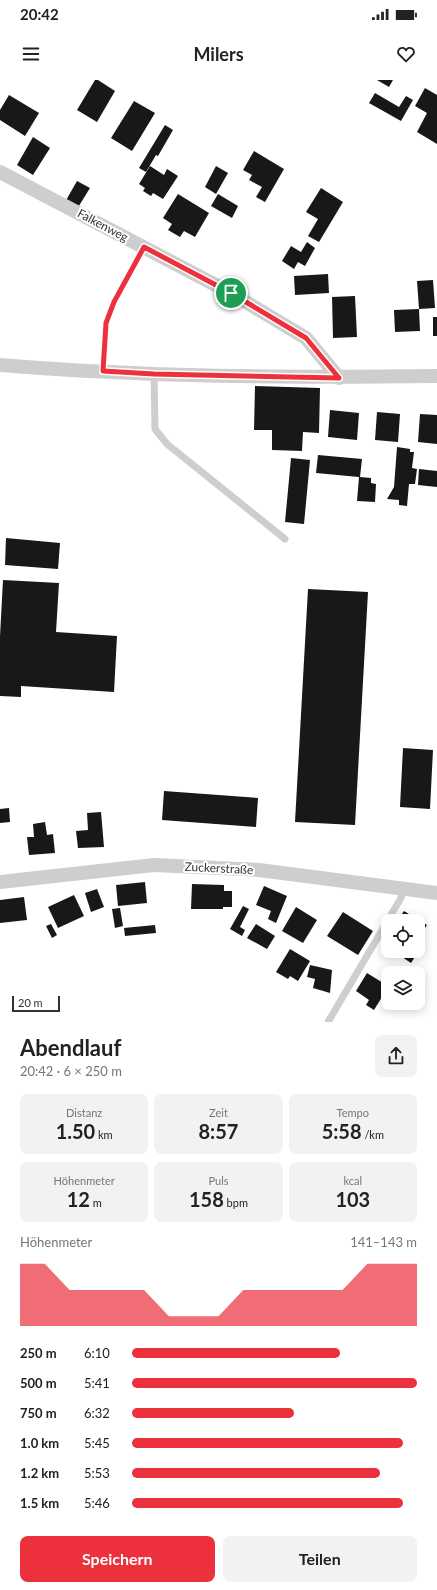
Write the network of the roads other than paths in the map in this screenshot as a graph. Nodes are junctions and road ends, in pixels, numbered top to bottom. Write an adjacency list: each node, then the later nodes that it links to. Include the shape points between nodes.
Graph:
1 (0, 172): 2 (street, Falkenweg)
2 (144, 247): 4 (lane, via 114,302 106,323); 7 (street, Falkenweg, via 231,293 306,338)
3 (0, 365): 4 (street)
4 (103, 371): 5 (street)
5 (154, 374): 7 (street); 8 (lane, via 155,429 167,444)
6 (437, 376): 7 (street)
7 (339, 378)
8 (285, 540)
9 (0, 882): 10 (street, Zuckerstraße, via 154,865 259,870)
10 (403, 888): 11 (street, Zuckerstraße); 12 (lane, via 401,898)
11 (437, 893)
12 (328, 1022)

